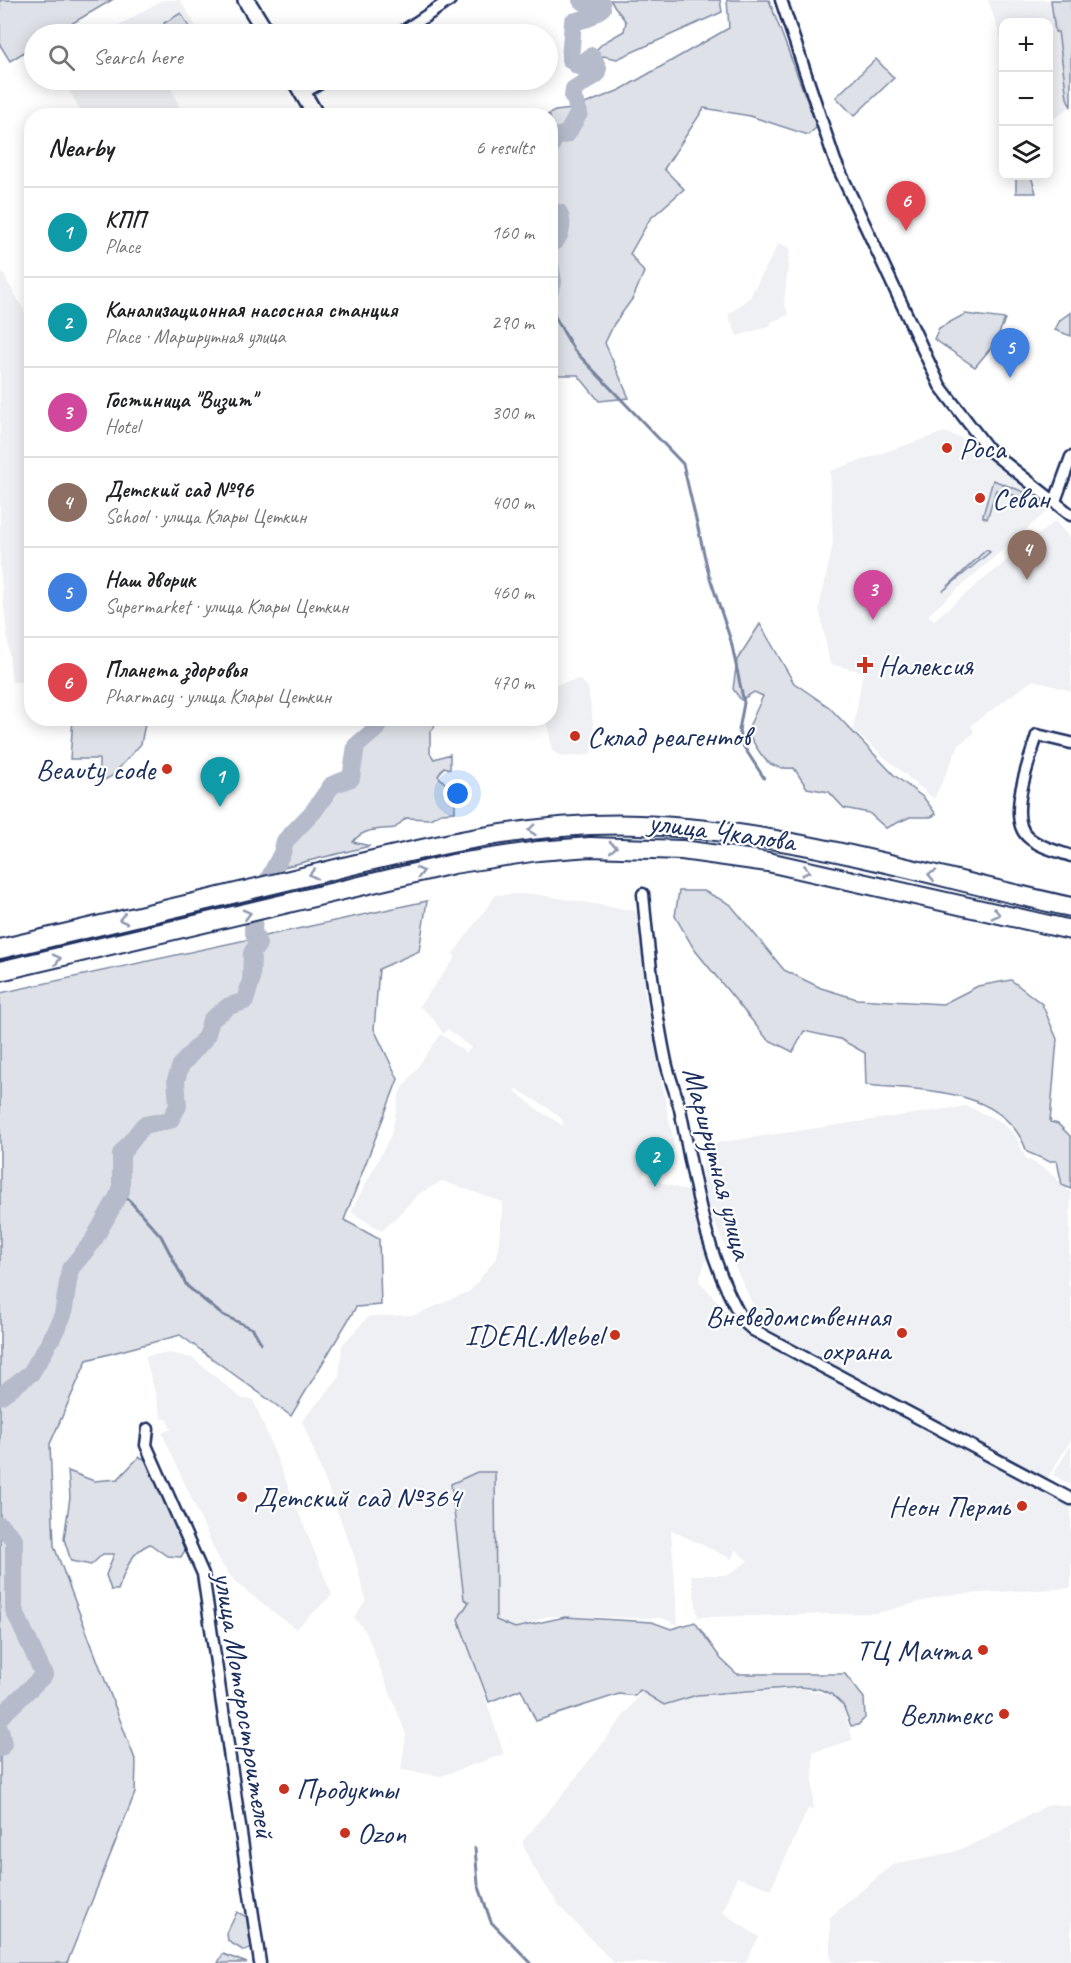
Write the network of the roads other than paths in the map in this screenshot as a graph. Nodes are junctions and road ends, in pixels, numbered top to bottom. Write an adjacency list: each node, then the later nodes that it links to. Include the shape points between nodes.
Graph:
1 (246, 0): 4 (street)
2 (450, 0): 5 (street)
3 (781, 0): 11 (street, via 835,161 940,386 989,450)
4 (261, 24)
5 (414, 24)
6 (301, 90): 8 (street)
7 (308, 90): 8 (street)
8 (303, 93): 9 (street)
9 (311, 108)
10 (1071, 457): 11 (street)
11 (1055, 501): 12 (street)
12 (1071, 515)
13 (1071, 743): 14 (street, via 1037,735 1017,814 1026,836)
14 (1071, 856)
15 (643, 894): 21 (street, Маршрутная улица, via 665,1059 680,1108 696,1195 714,1255 744,1322 820,1367)
16 (1071, 907): 18 (main road, улица Чкалова, one-way to 18, via 772,839 686,827 588,825 447,842)
17 (1071, 930): 19 (main road, улица Чкалова, one-way to 17, via 494,856 590,847 682,850 768,862)
18 (0, 949)
19 (0, 971)
20 (148, 1429): 22 (street, улица Моторостроителей, via 146,1445 203,1574)
21 (1071, 1499)
22 (260, 1963)

